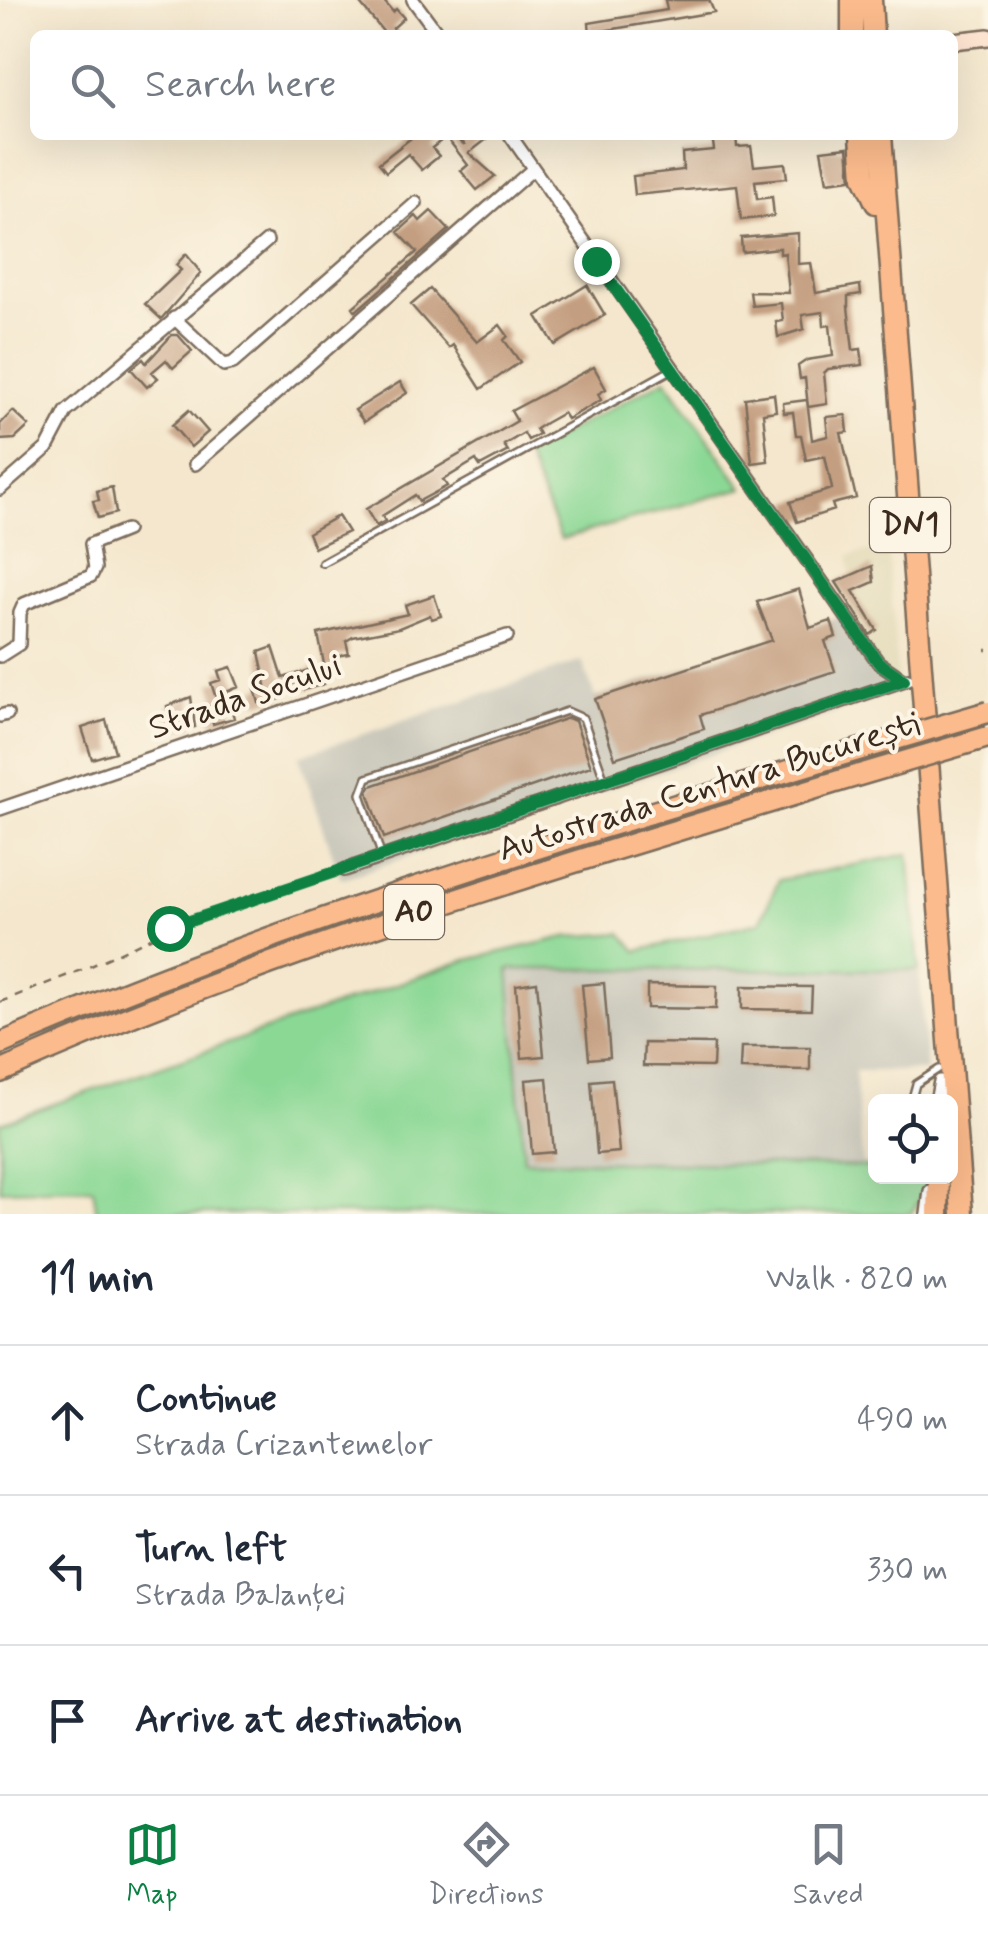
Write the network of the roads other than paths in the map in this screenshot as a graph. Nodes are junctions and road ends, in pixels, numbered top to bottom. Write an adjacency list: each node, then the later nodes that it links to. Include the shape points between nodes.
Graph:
1 (414, 0): 5 (street)
2 (852, 0): 6 (highway)
3 (861, 0): 7 (highway)
4 (870, 0): 8 (highway)
5 (435, 30)
6 (852, 30)
7 (864, 30)
8 (873, 30)
9 (988, 37): 10 (street)
10 (958, 41)
11 (513, 140): 15 (street)
12 (861, 140): 17 (highway, via 864,177)
13 (871, 140): 17 (highway, DN1)
14 (881, 140): 44 (highway, DN1)
15 (533, 169): 20 (street); 21 (street)
16 (416, 203): 19 (street, via 233,363 224,365)
17 (876, 203): 27 (highway, DN1)
18 (267, 241): 19 (street)
19 (174, 318): 22 (street, via 66,412 47,448)
20 (670, 370): 24 (lane); 27 (street, via 878,662)
21 (196, 464)
22 (0, 488)
23 (126, 530): 26 (street, via 92,542 91,576 24,604 20,644)
24 (322, 563)
25 (507, 636): 31 (street, Strada Socului)
26 (0, 656)
27 (907, 679): 30 (street); 36 (highway, DN1)
28 (988, 712): 34 (highway, Autostrada Centura București / A0, bridge, via 397,892 187,967)
29 (988, 736): 35 (highway, Autostrada Centura București / A0, bridge, via 316,946)
30 (605, 781): 32 (street); 32 (lane, via 586,724 572,711 371,776 361,794)
31 (0, 809)
32 (382, 857): 33 (street)
33 (344, 870)
34 (0, 1044)
35 (0, 1072)
36 (939, 1091): 37 (lane, via 916,1084)
37 (913, 1094)
38 (930, 1184): 41 (street)
39 (939, 1184): 42 (highway)
40 (948, 1184): 43 (highway)
41 (928, 1214)
42 (938, 1214)
43 (950, 1214)
44 (962, 1214)

